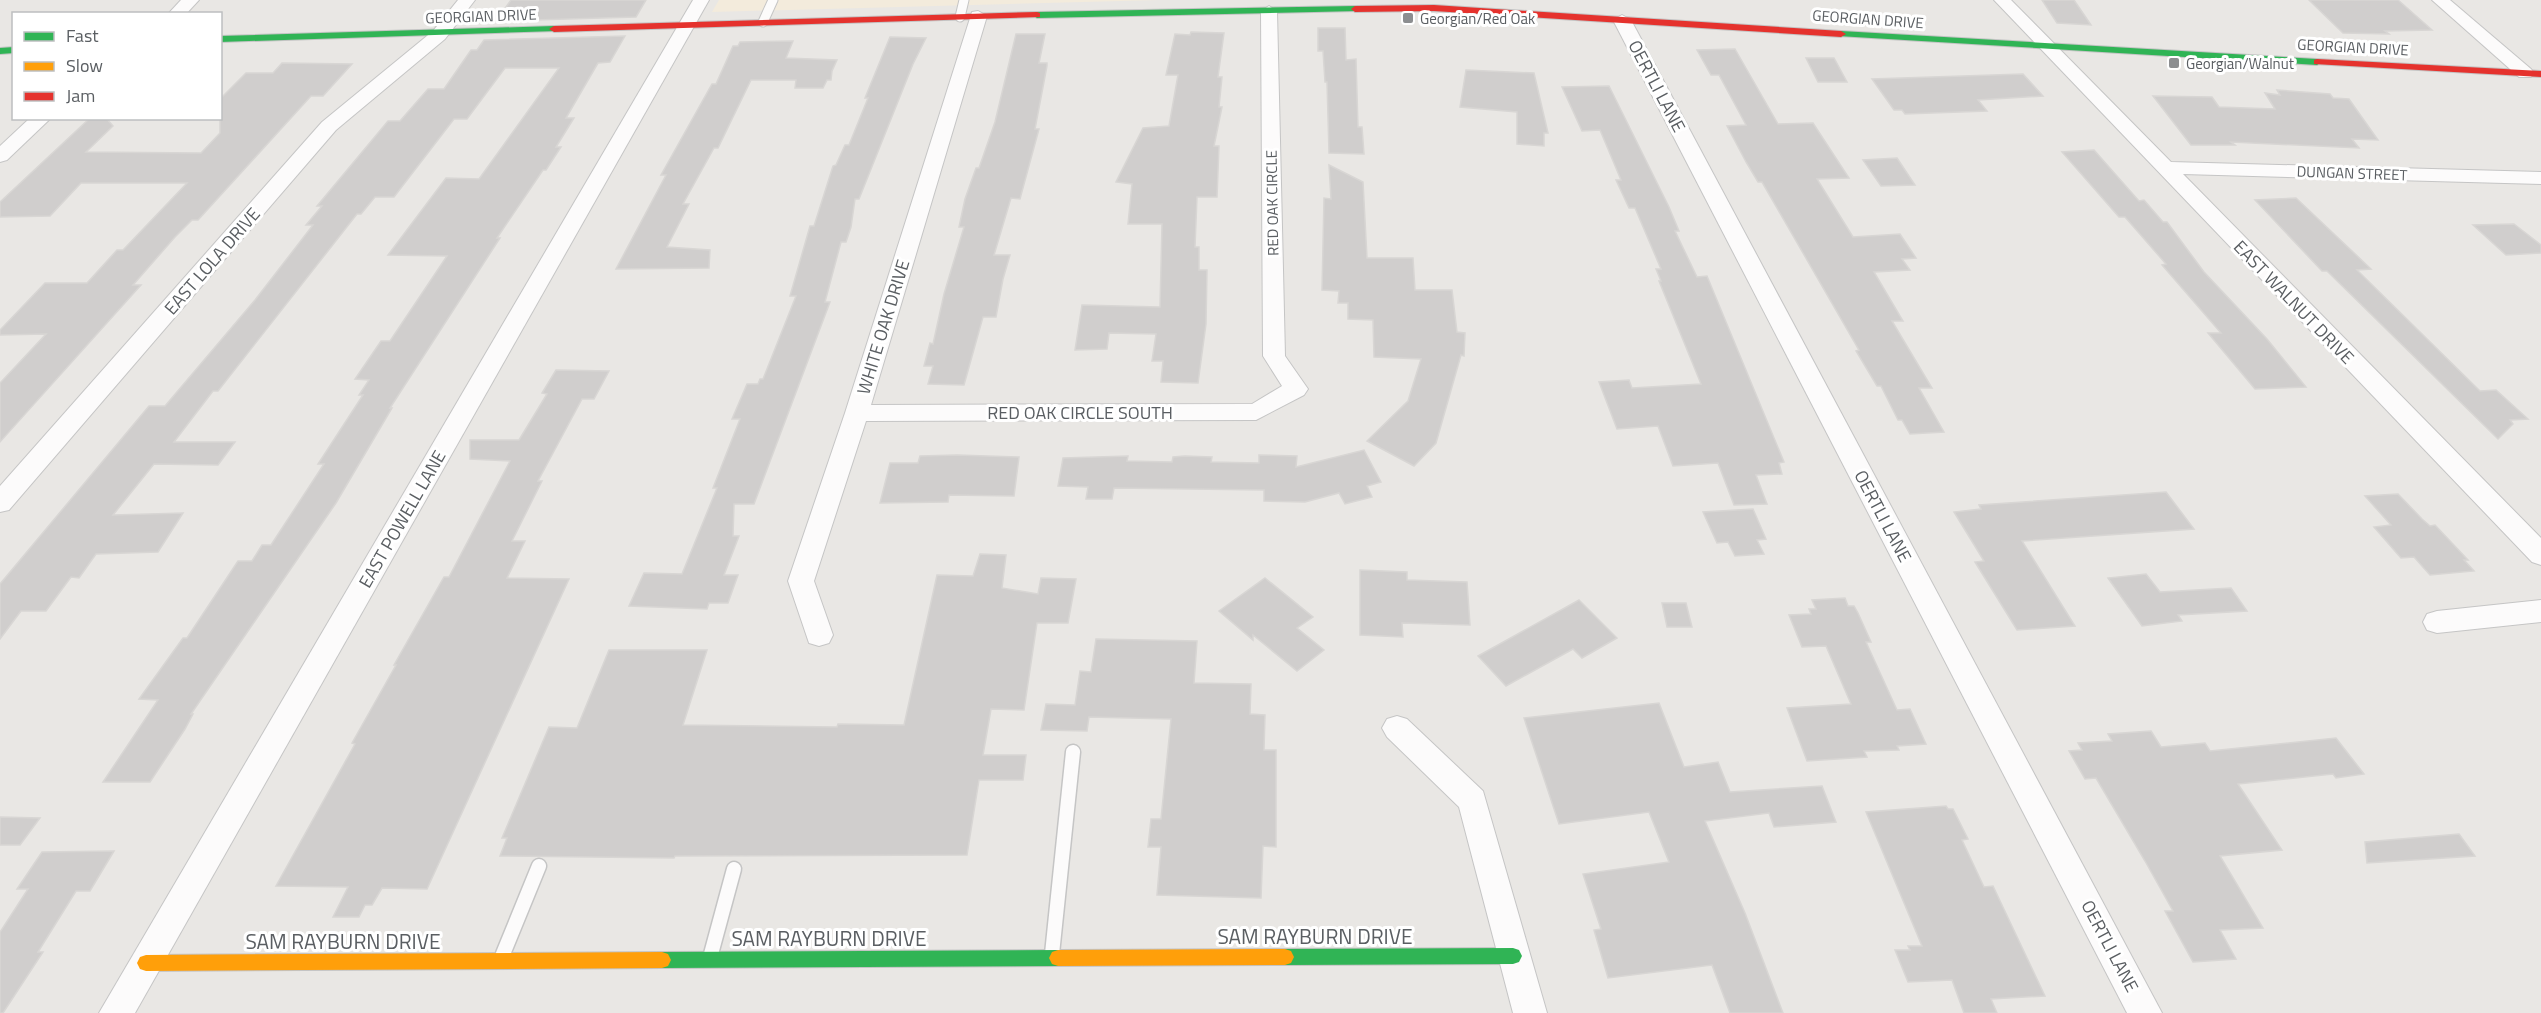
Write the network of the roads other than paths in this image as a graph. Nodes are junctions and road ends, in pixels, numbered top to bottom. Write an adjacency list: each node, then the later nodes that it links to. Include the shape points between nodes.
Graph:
1 (191, 0): 10 (street)
2 (467, 0): 14 (street, EAST LOLA DRIVE)
3 (701, 0): 13 (street, EAST POWELL LANE)
4 (773, 0): 12 (lane)
5 (2002, 0): 16 (street, EAST WALNUT DRIVE)
6 (2440, 0): 17 (street)
7 (1433, 4): 9 (street, GEORGIAN DRIVE); 11 (street, GEORGIAN DRIVE)
8 (967, 11): 9 (street, GEORGIAN DRIVE); 12 (street, GEORGIAN DRIVE); 25 (street, WHITE OAK DRIVE)
9 (1269, 11): 24 (street, RED OAK CIRCLE, via 1274,356)
10 (178, 12)
11 (1622, 20): 16 (street, GEORGIAN DRIVE); 42 (street, OERTLI LANE)
12 (763, 22): 13 (street, GEORGIAN DRIVE)
13 (687, 24): 14 (street, GEORGIAN DRIVE); 39 (street, EAST POWELL LANE)
14 (439, 34): 15 (street, GEORGIAN DRIVE); 26 (street, EAST LOLA DRIVE, via 329,126)
15 (222, 39)
16 (2050, 47): 17 (street, GEORGIAN DRIVE); 20 (street, EAST WALNUT DRIVE)
17 (2533, 74)
18 (40, 120): 19 (street)
19 (0, 156)
20 (2164, 168): 21 (street, DUNGAN STREET); 27 (street, EAST WALNUT DRIVE)
21 (2520, 177): 22 (street, DUNGAN STREET); 23 (street)
22 (2541, 178)
23 (2541, 194)
24 (1296, 389): 25 (street, RED OAK CIRCLE SOUTH, via 1256,412)
25 (857, 412): 30 (street, WHITE OAK DRIVE, via 801,581)
26 (0, 503)
27 (2541, 555)
28 (2541, 611): 29 (street)
29 (2438, 622)
30 (819, 635)
31 (1397, 728): 35 (street, via 1472,800)
32 (1073, 752): 36 (lane)
33 (539, 866): 38 (lane)
34 (734, 869): 37 (lane)
35 (1513, 956): 36 (street, SAM RAYBURN DRIVE); 41 (street)
36 (1052, 958): 37 (street, SAM RAYBURN DRIVE)
37 (709, 960): 38 (street, SAM RAYBURN DRIVE)
38 (500, 961): 39 (street, SAM RAYBURN DRIVE)
39 (146, 963): 40 (street, EAST POWELL LANE)
40 (116, 1013)
41 (1530, 1013)
42 (2145, 1013)

